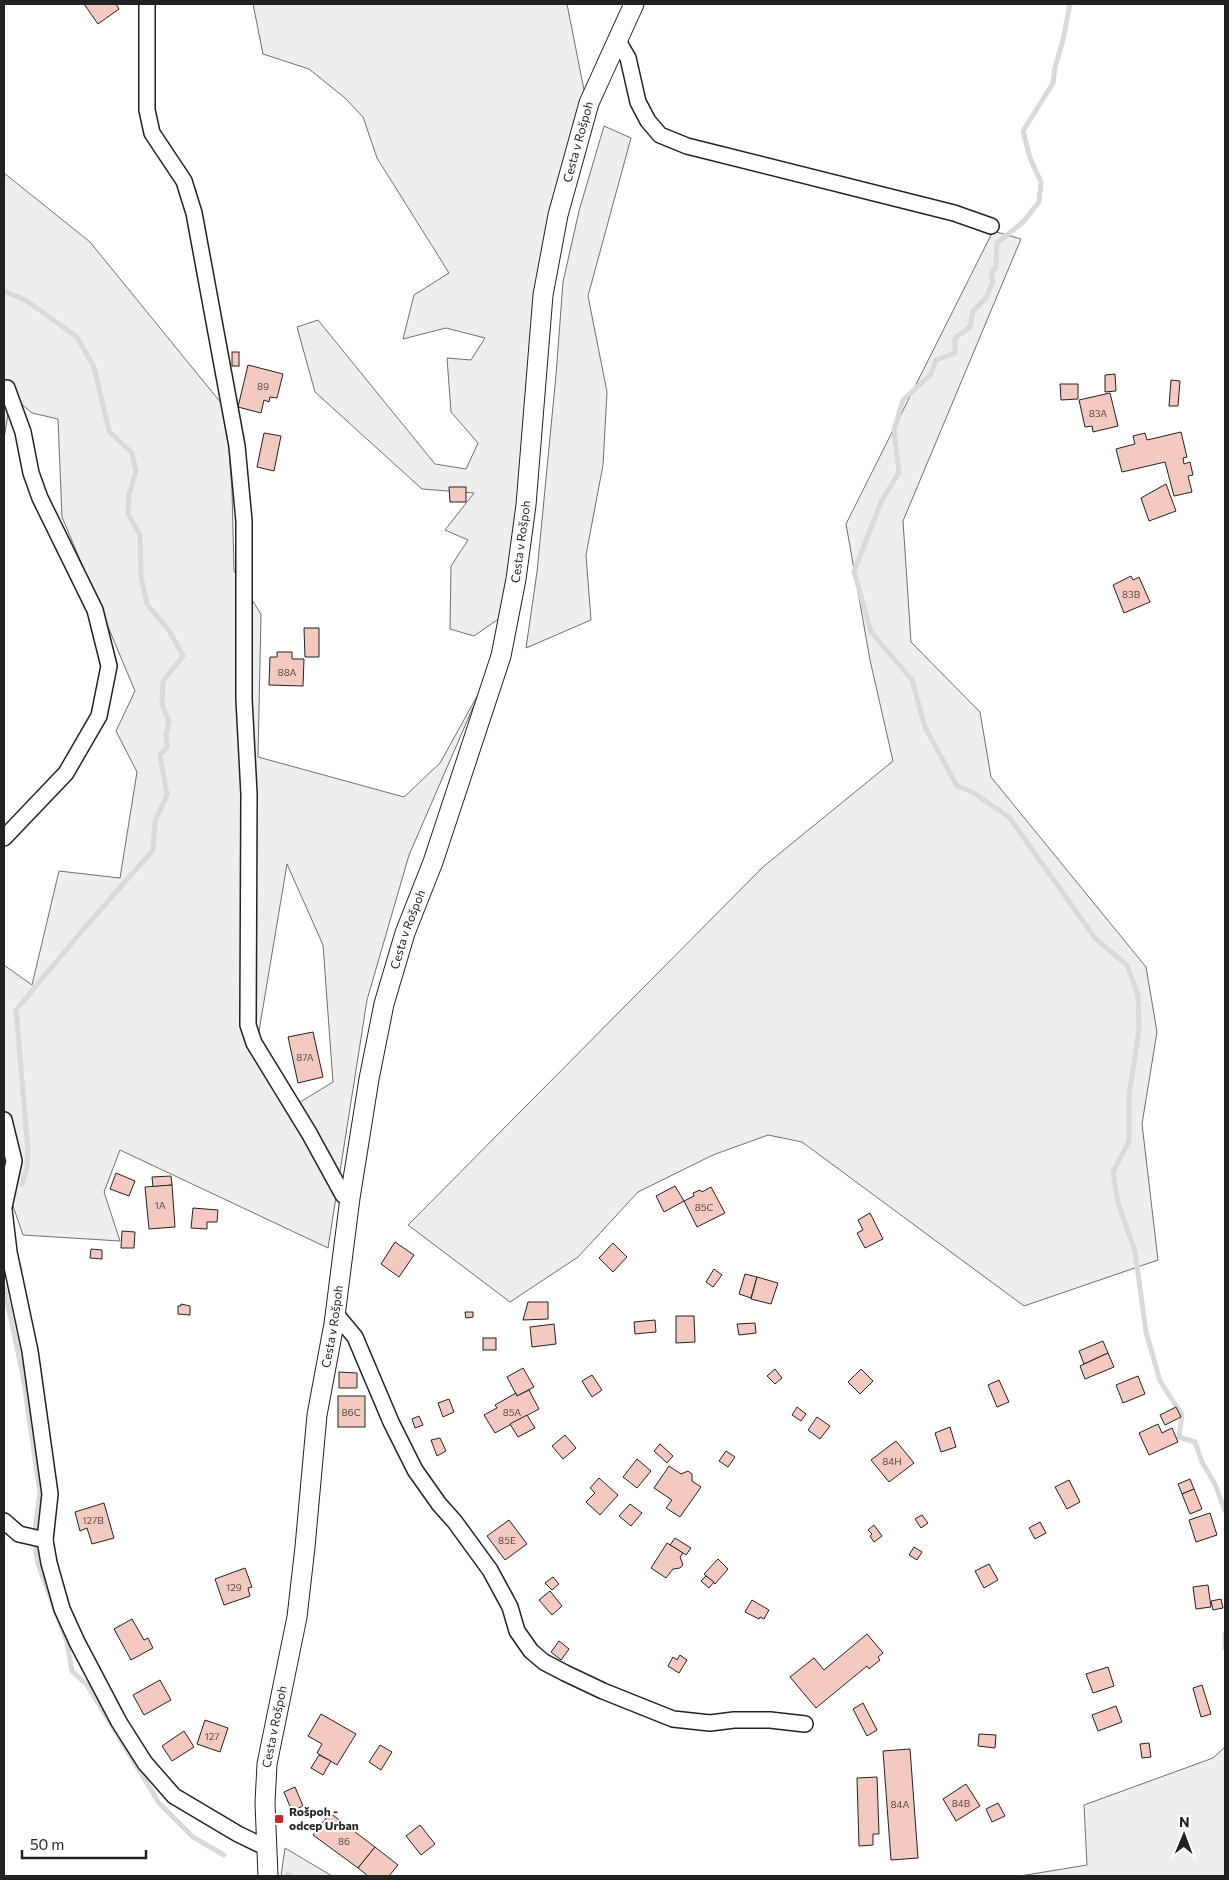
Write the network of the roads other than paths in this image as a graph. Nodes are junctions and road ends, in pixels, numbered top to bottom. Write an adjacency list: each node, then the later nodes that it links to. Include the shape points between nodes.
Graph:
1 (147, 4): 8 (street, via 147,110 152,133 184,181 194,212 237,446 244,521 244,699 249,803 248,1025 254,1044 310,1133 343,1195)
2 (634, 4): 3 (street, Cesta v Rošpoh)
3 (618, 41): 4 (street, via 628,58 638,102 660,135 687,146 954,213); 8 (street, Cesta v Rošpoh, via 589,103 558,215 543,295 516,579 501,656 433,862 405,933 384,1004)
4 (991, 226)
5 (7, 388): 6 (street, via 23,432 40,498 95,610 109,666 99,716 66,773)
6 (4, 838)
7 (4, 1120): 9 (street, via 14,1161)
8 (350, 1198): 10 (street, Cesta v Rošpoh)
9 (4, 1208): 12 (street, via 8,1252 30,1351 50,1494)
10 (335, 1313): 13 (street, via 355,1337 415,1470 490,1570 510,1607 517,1631 531,1651 565,1673 673,1719 710,1723 770,1720); 14 (street, Cesta v Rošpoh, via 316,1415 297,1617 267,1764)
11 (4, 1521): 12 (street, via 19,1534)
12 (45, 1540): 14 (street, via 59,1600 69,1626 119,1722 145,1763 174,1796)
13 (805, 1724)
14 (267, 1848): 15 (street, Cesta v Rošpoh)
15 (268, 1876)

